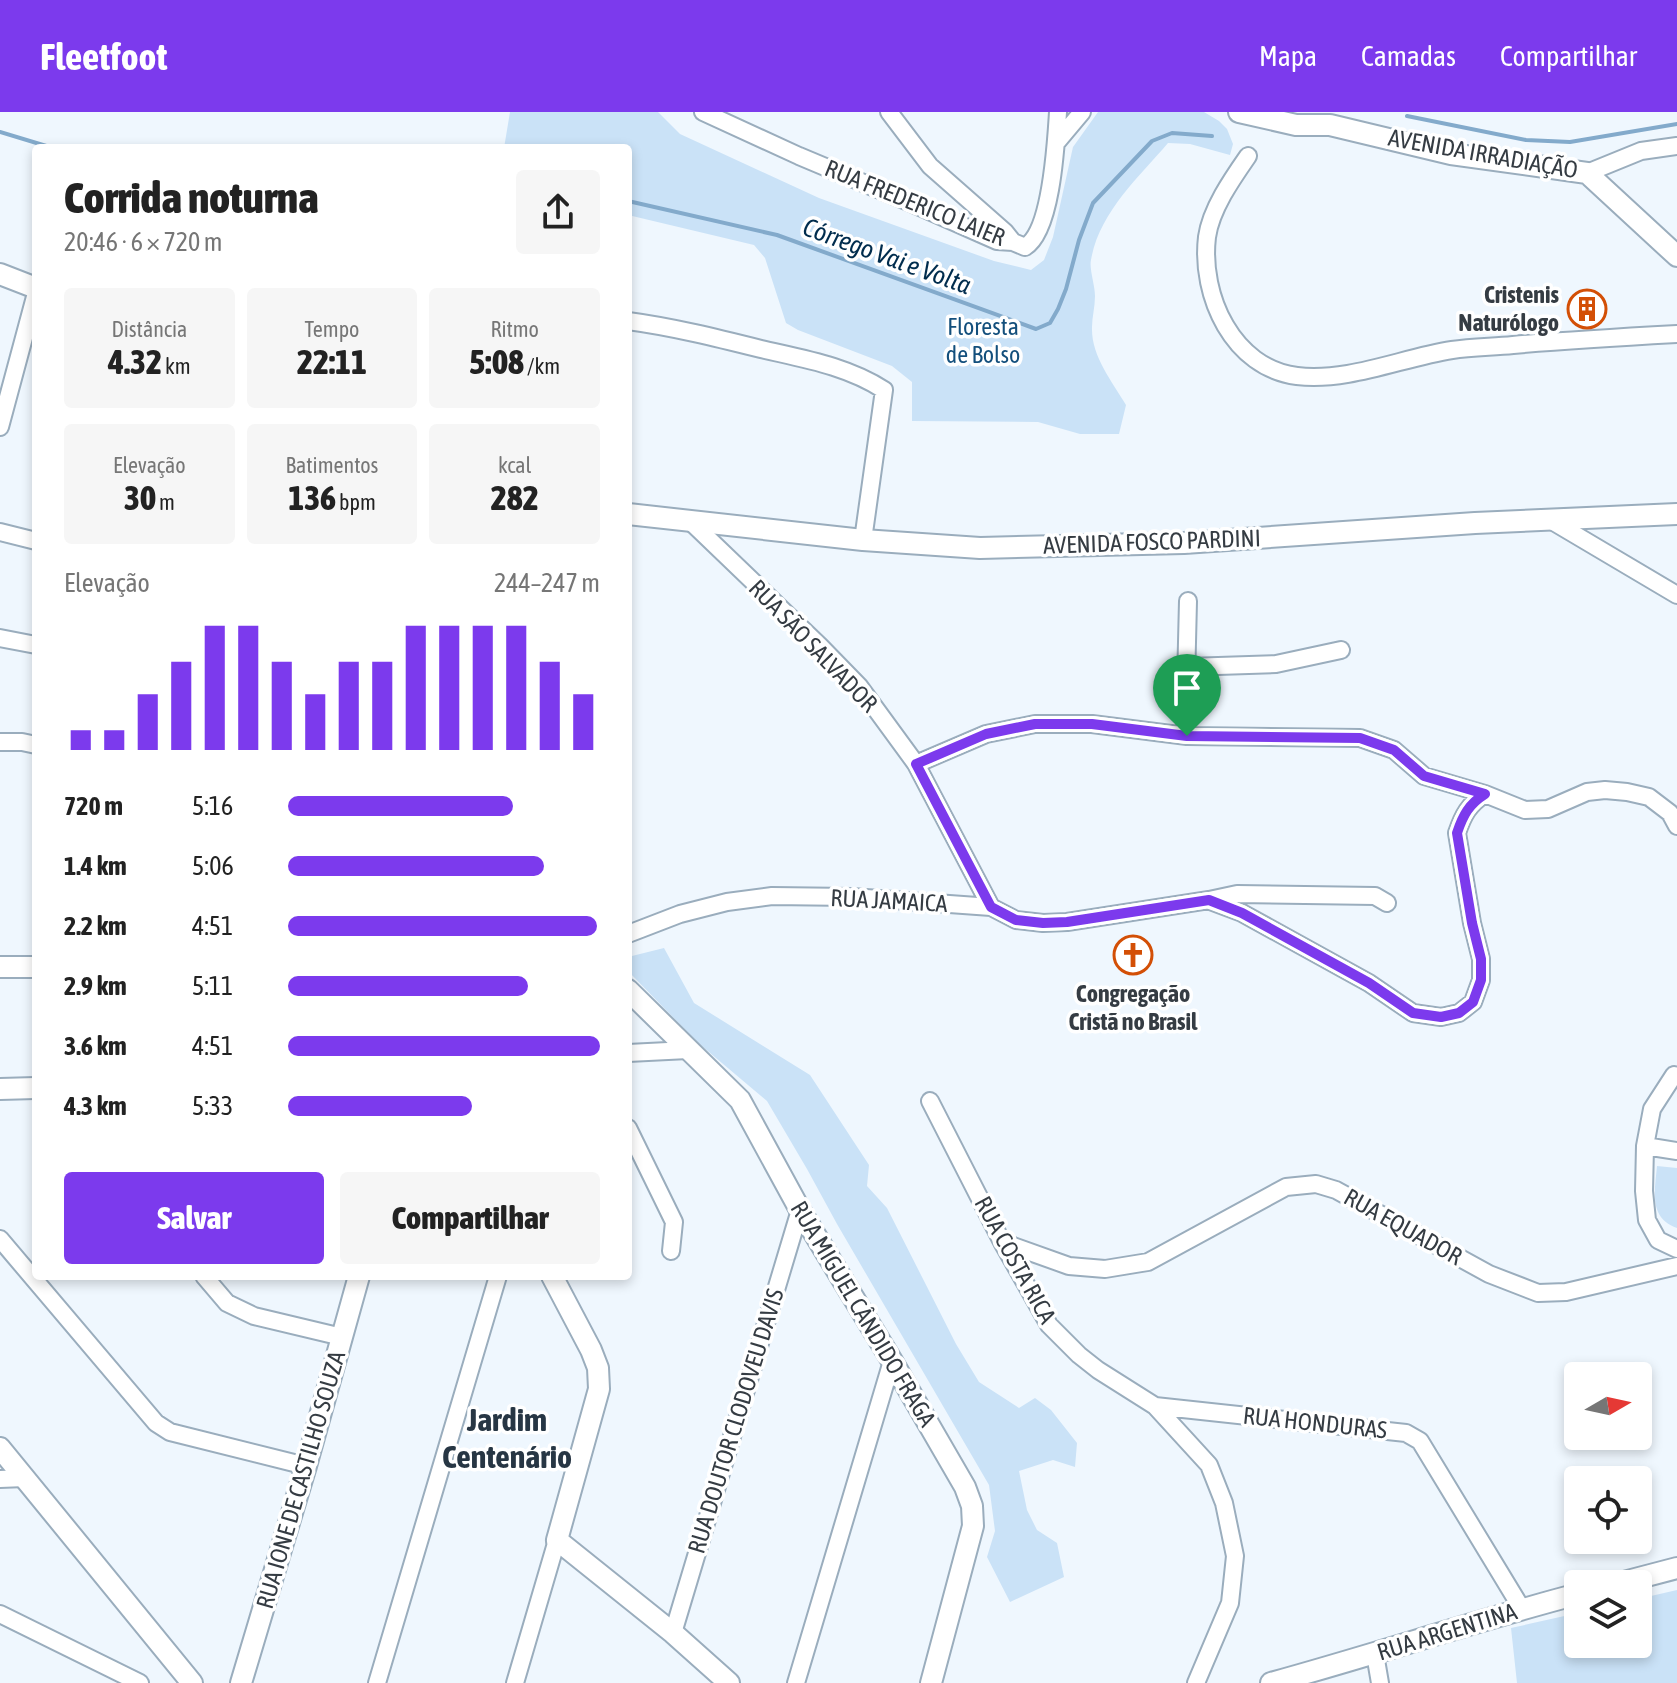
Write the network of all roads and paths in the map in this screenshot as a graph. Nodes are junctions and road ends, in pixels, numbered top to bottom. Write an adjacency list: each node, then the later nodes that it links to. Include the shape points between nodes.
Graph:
1 (703, 112): 10 (street, RUA FREDERICO LAIER, via 997,241)
2 (889, 112): 10 (street, via 930,166)
3 (1058, 112): 6 (street, RUA FREDERICO LAIER)
4 (1082, 112): 6 (street)
5 (1239, 112): 9 (street, AVENIDA IRRADIAÇÃO, via 1296,125 1330,125 1451,154)
6 (1056, 143): 10 (street, RUA FREDERICO LAIER, via 1039,234 1025,247)
7 (1677, 146): 9 (street, AVENIDA IRRADIAÇÃO, via 1641,151)
8 (1248, 156): 16 (street, via 1218,205 1207,235 1206,266 1210,292 1236,341 1274,369 1328,377 1452,350)
9 (1587, 173): 11 (street)
10 (1013, 242)
11 (1677, 256)
12 (0, 274): 13 (street)
13 (32, 288)
14 (32, 305): 17 (street)
15 (632, 321): 24 (street, via 837,367 884,390)
16 (1677, 334)
17 (0, 427)
18 (1677, 514): 20 (street, AVENIDA FOSCO PARDINI)
19 (632, 515): 21 (street, AVENIDA FOSCO PARDINI)
20 (1552, 521): 24 (street, AVENIDA FOSCO PARDINI, via 1168,543 980,548); 25 (street)
21 (691, 522): 24 (street, AVENIDA FOSCO PARDINI); 34 (street, RUA SÃO SALVADOR, via 859,686)
22 (0, 532): 23 (street)
23 (32, 540)
24 (863, 540)
25 (1677, 595)
26 (1188, 601): 30 (street)
27 (0, 638): 28 (street)
28 (32, 644)
29 (1341, 650): 30 (street, via 1276,664)
30 (1187, 667): 31 (street)
31 (1187, 736): 34 (street, via 1092,724 1035,724 986,734); 35 (street, via 1360,738 1394,750 1424,776)
32 (0, 742): 33 (street)
33 (32, 744)
34 (916, 764): 39 (street, RUA SÃO SALVADOR)
35 (1485, 794): 36 (street, via 1525,810 1548,809 1587,792 1627,792 1649,797); 37 (street, via 1471,803 1457,833 1481,959 1473,1002 1459,1013 1413,1013 1369,983)
36 (1677, 826)
37 (1209, 900): 38 (street, RUA JAMAICA, via 1237,894 1375,896); 39 (street, RUA JAMAICA, via 1043,923 1016,920)
38 (1387, 903)
39 (991, 907): 40 (street, RUA JAMAICA, via 772,896 680,914)
40 (632, 932)
41 (0, 967): 42 (street)
42 (32, 967)
43 (632, 994): 44 (street, RUA MIGUEL CÂNDIDO FRAGA)
44 (688, 1050): 45 (street); 53 (street, RUA MIGUEL CÂNDIDO FRAGA, via 740,1100)
45 (632, 1053)
46 (1674, 1075): 51 (street, via 1652,1109)
47 (32, 1088): 48 (street)
48 (0, 1089)
49 (930, 1101): 55 (street, RUA COSTA RICA)
50 (632, 1136): 57 (street, via 674,1222)
51 (1645, 1146): 52 (street); 56 (street, via 1647,1220 1658,1240)
52 (1677, 1151)
53 (800, 1210): 66 (street, RUA MIGUEL CÂNDIDO FRAGA); 78 (street, RUA DOUTOR CLODOVEU DAVIS)
54 (0, 1239): 59 (street)
55 (1002, 1242): 58 (street, RUA EQUADOR, via 1069,1266 1105,1269 1148,1262 1286,1187 1316,1184 1489,1274 1538,1293 1566,1292); 67 (street, RUA COSTA RICA, via 1049,1325 1098,1370)
56 (1677, 1249)
57 (671, 1251)
58 (1677, 1266)
59 (32, 1277)
60 (35, 1280): 69 (street, via 156,1423 170,1432)
61 (207, 1280): 65 (street, via 227,1303 254,1316)
62 (358, 1280): 65 (street, RUA IONE DE CASTILHO SOUZA)
63 (497, 1280): 83 (street)
64 (554, 1280): 72 (street, via 591,1350 599,1389)
65 (342, 1337): 69 (street, RUA IONE DE CASTILHO SOUZA)
66 (892, 1361): 86 (street); 87 (street, RUA MIGUEL CÂNDIDO FRAGA, via 965,1487 973,1516)
67 (1155, 1406): 76 (street, RUA HONDURAS, via 1406,1433 1420,1441); 88 (street, RUA COSTA RICA, via 1209,1465 1235,1556 1230,1603)
68 (0, 1448): 70 (street)
69 (306, 1466): 82 (street, RUA IONE DE CASTILHO SOUZA)
70 (25, 1478): 71 (street); 81 (street)
71 (0, 1479)
72 (557, 1540): 78 (street); 84 (street)
73 (1677, 1568): 74 (street)
74 (1652, 1575)
75 (1564, 1598): 76 (street, RUA ARGENTINA)
76 (1522, 1609): 79 (street, RUA ARGENTINA)
77 (0, 1614): 80 (street)
78 (673, 1633): 85 (street)
79 (1375, 1654): 89 (street, RUA ARGENTINA); 90 (street)
80 (140, 1683)
81 (192, 1683)
82 (241, 1683)
83 (377, 1683)
84 (515, 1683)
85 (729, 1683)
86 (796, 1683)
87 (931, 1683)
88 (1196, 1683)
89 (1271, 1683)
90 (1380, 1683)

